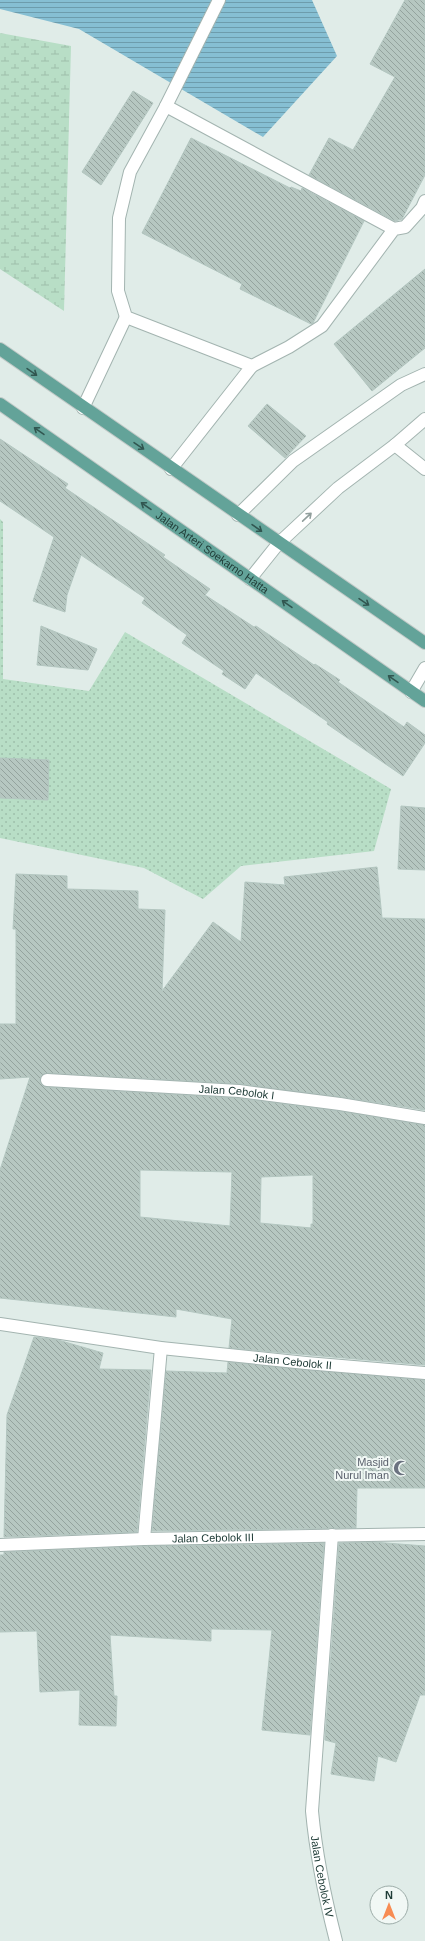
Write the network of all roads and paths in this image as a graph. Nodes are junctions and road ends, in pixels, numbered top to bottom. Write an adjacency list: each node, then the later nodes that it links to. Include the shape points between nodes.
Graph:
1 (219, 0): 2 (street)
2 (166, 106): 4 (street); 5 (street, via 130,172 119,218 118,292)
3 (425, 201): 4 (street, via 405,227)
4 (394, 229): 7 (street, via 322,326)
5 (126, 317): 7 (street); 10 (street)
6 (0, 349): 10 (main road, one-way to 10)
7 (252, 366): 13 (street)
8 (425, 374): 15 (street, via 401,386 293,461)
9 (0, 404): 17 (main road, Jalan Arteri Soekarno Hatta, one-way to 9)
10 (83, 408): 13 (main road, one-way to 13)
11 (425, 419): 12 (street)
12 (395, 445): 14 (street); 16 (street, one-way to 12, via 338,488 352,480)
13 (172, 469): 15 (main road)
14 (425, 469)
15 (238, 515): 16 (main road, one-way to 16)
16 (278, 544): 17 (street); 18 (main road, one-way to 18)
17 (250, 579): 20 (main road, Jalan Arteri Soekarno Hatta, one-way to 17)
18 (425, 643)
19 (425, 668): 20 (street)
20 (411, 692): 21 (main road, Jalan Arteri Soekarno Hatta)
21 (425, 701)
22 (47, 1080): 23 (street, Jalan Cebolok I, via 238,1091)
23 (425, 1118)
24 (0, 1324): 25 (street, Jalan Cebolok II)
25 (161, 1348): 26 (street, Jalan Cebolok II); 29 (street)
26 (425, 1373)
27 (425, 1534): 28 (street, Jalan Cebolok III)
28 (332, 1535): 29 (street, Jalan Cebolok III); 31 (street, Jalan Cebolok IV, via 312,1811 315,1845)
29 (144, 1539): 30 (street, Jalan Cebolok III)
30 (0, 1545)
31 (336, 1941)

